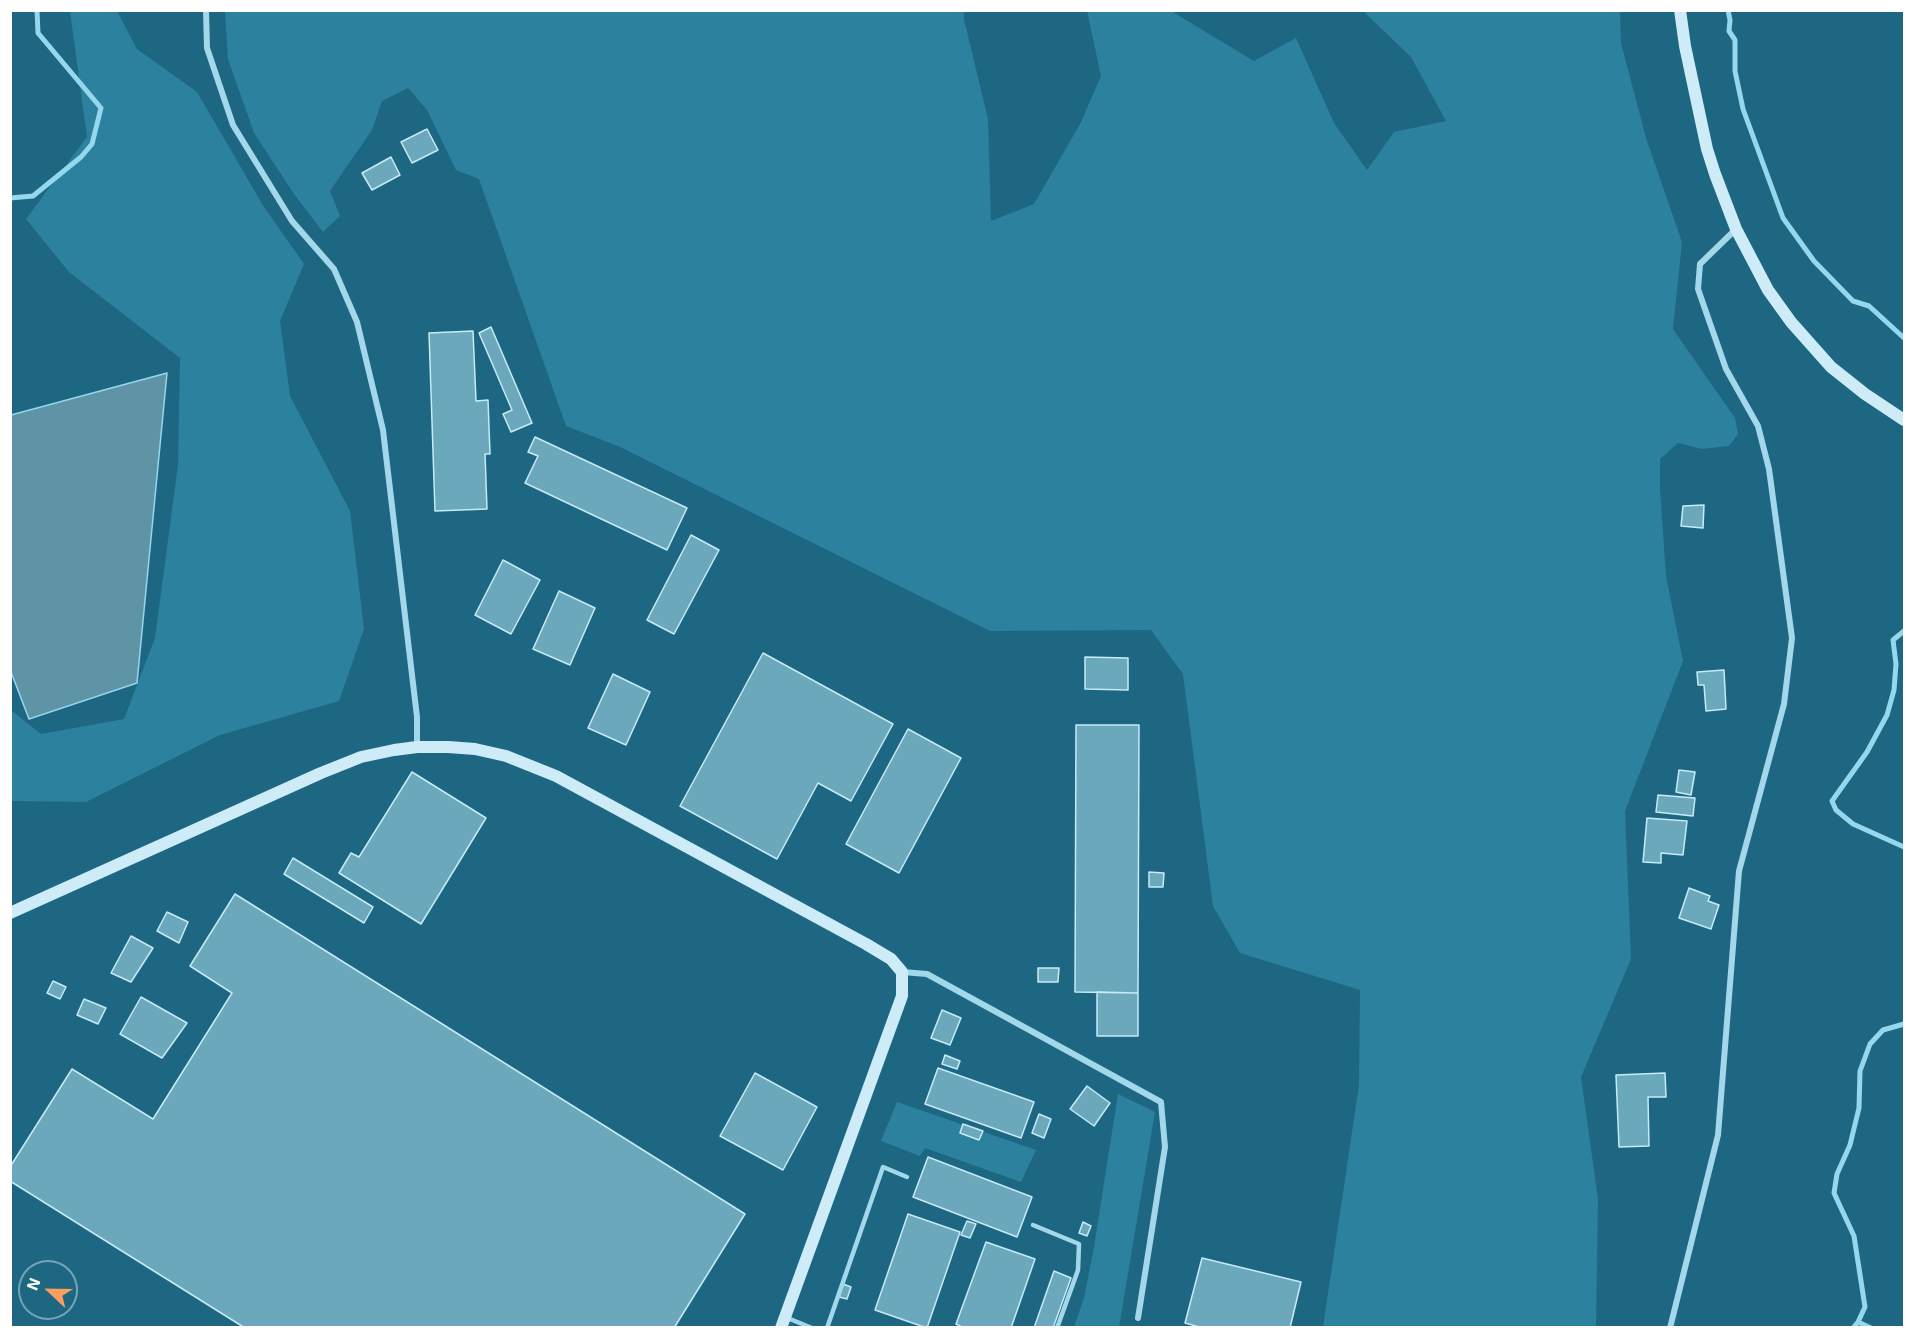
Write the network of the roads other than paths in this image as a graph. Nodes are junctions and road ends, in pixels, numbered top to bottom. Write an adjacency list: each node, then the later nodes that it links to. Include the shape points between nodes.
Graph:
1 (206, 10): 5 (street, via 207,48 233,125 292,221 334,269 357,322 383,430 417,717)
2 (1680, 10): 3 (street, via 1707,149)
3 (1736, 229): 4 (street, via 1768,290 1810,345 1856,387); 15 (street, via 1700,264 1698,289 1726,369 1758,426 1770,469 1792,638 1784,704 1739,871 1718,1135)
4 (1905, 420)
5 (417, 747): 6 (street, via 361,757 321,773); 7 (street, via 448,747 506,756 556,776 866,944 891,959)
6 (10, 913)
7 (902, 972): 10 (street, via 927,974 1161,1102 1165,1147); 11 (street, via 902,996)
8 (907, 1176): 13 (lane, via 883,1167)
9 (1033, 1225): 14 (lane, via 1079,1244 1078,1269)
10 (1138, 1318)
11 (783, 1322): 12 (lane)
12 (812, 1328)
13 (827, 1328)
14 (1057, 1328)
15 (1670, 1328)

